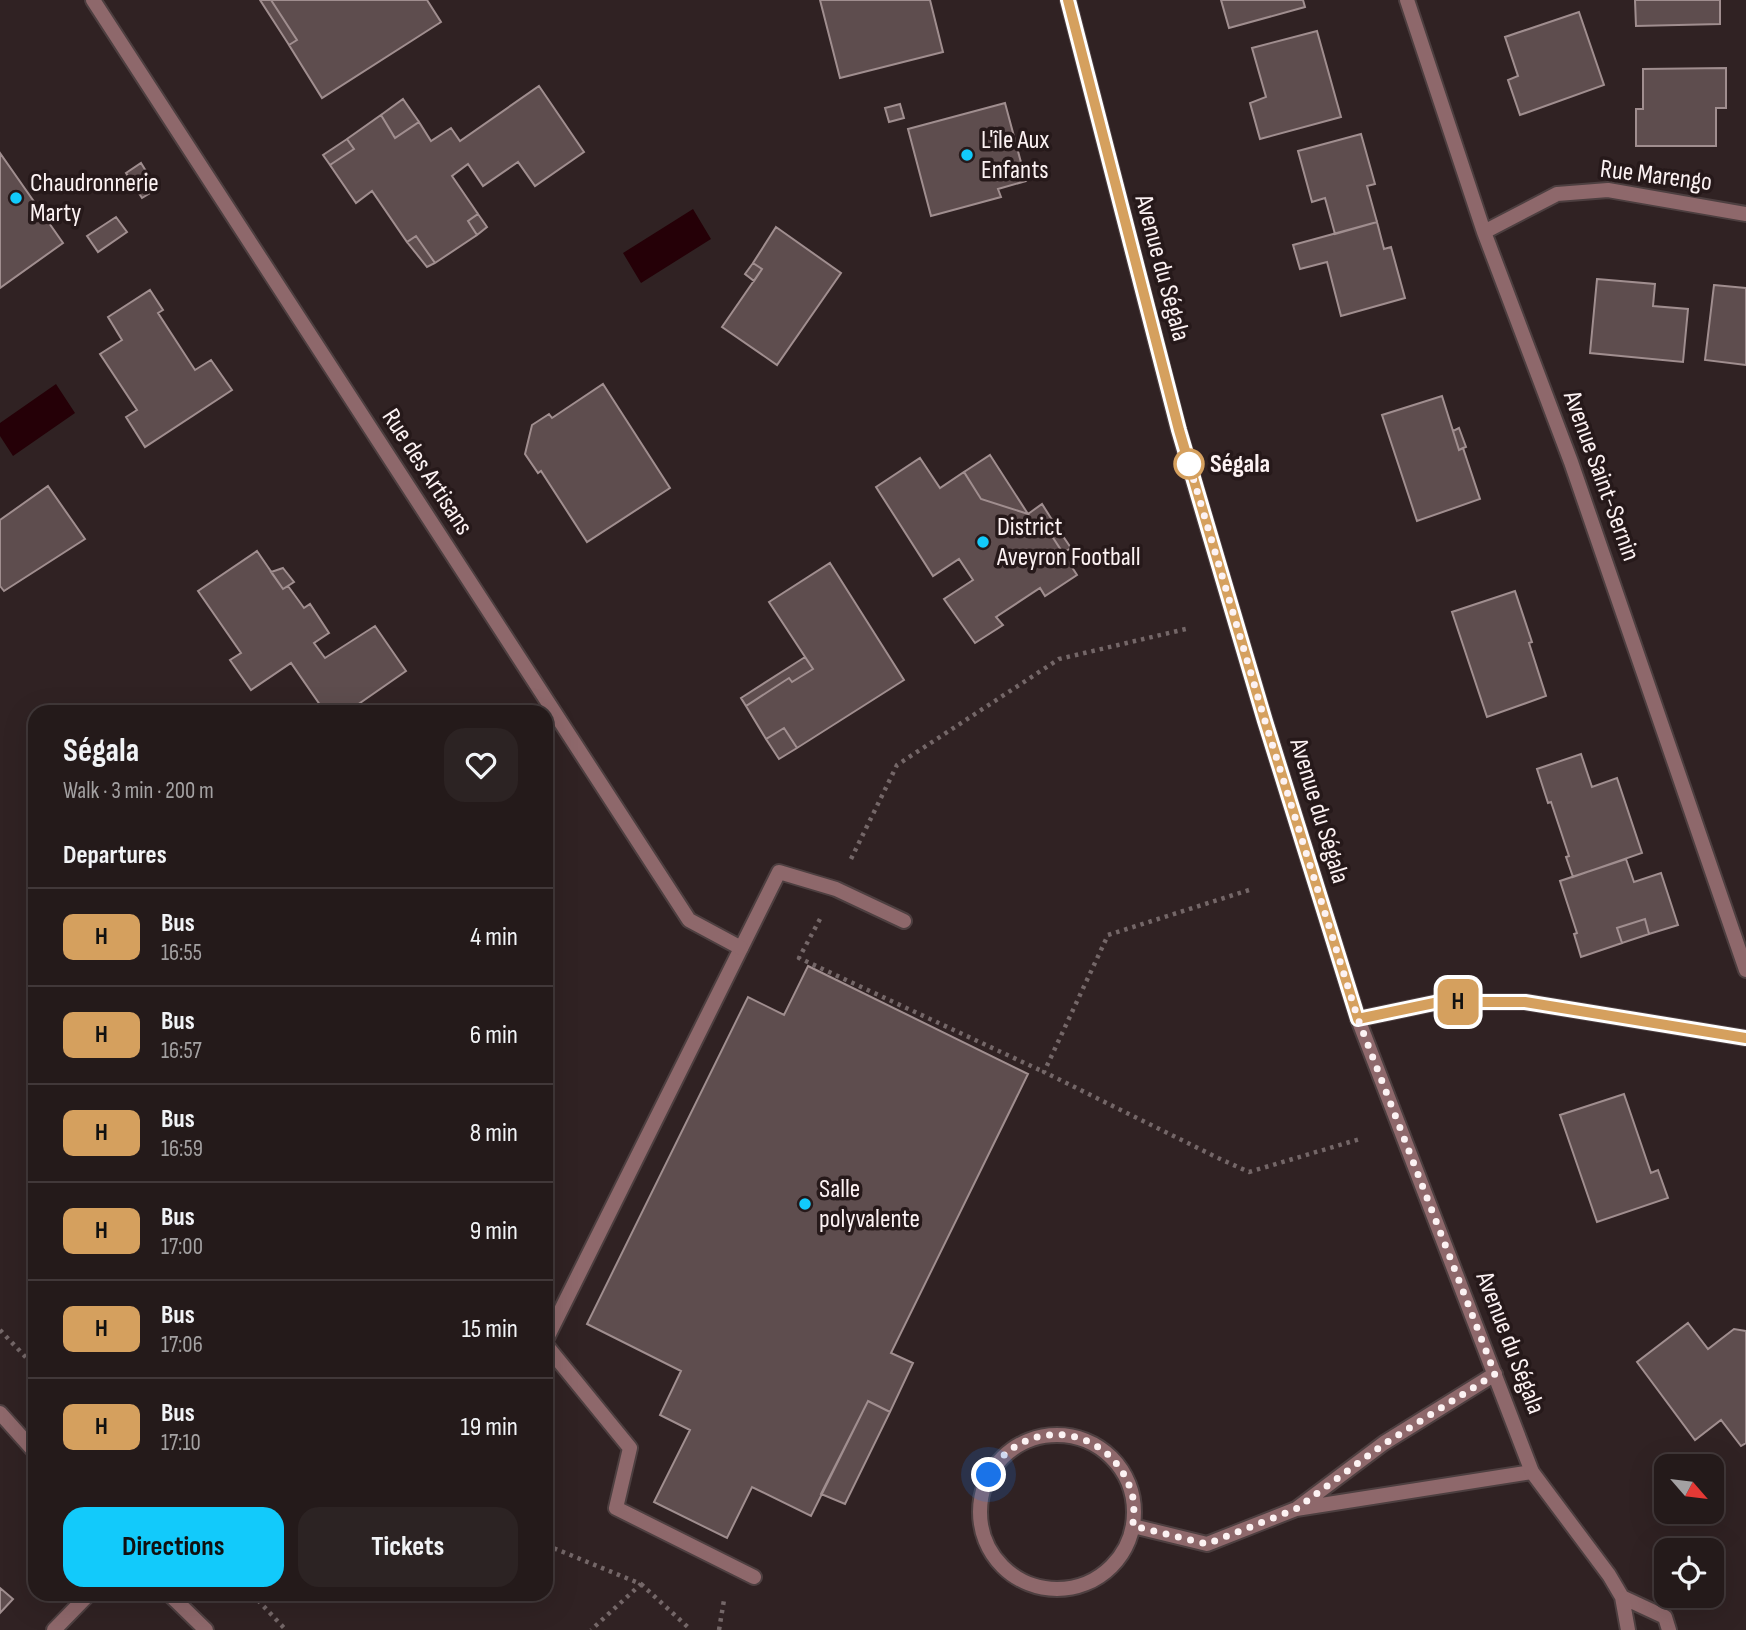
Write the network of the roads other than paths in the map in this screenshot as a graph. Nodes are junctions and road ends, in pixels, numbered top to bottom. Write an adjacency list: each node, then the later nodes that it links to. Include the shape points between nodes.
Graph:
1 (93, 0): 6 (street, Rue des Artisans)
2 (1068, 0): 11 (street, Avenue du Ségala, via 1179,430)
3 (1407, 0): 5 (street, Avenue Saint-Sernin)
4 (1746, 214): 5 (street, Rue Marengo, via 1608,190 1557,194)
5 (1484, 232): 10 (street, Avenue Saint-Sernin, via 1571,462)
6 (550, 705)
7 (553, 710): 9 (street, Rue des Artisans, via 689,920)
8 (904, 921): 9 (street, via 836,889 779,872)
9 (741, 948): 13 (street)
10 (1746, 970)
11 (1358, 1019): 12 (street, via 1439,1002 1525,1002); 15 (street, Avenue du Ségala)
12 (1746, 1038)
13 (553, 1329)
14 (553, 1352): 21 (street, via 630,1448 616,1508)
15 (1495, 1374): 18 (street, Avenue du Ségala); 19 (street, via 1384,1444)
16 (0, 1413): 17 (street)
17 (28, 1444)
18 (1532, 1472): 19 (street); 22 (street, Avenue du Ségala)
19 (1296, 1509): 20 (street, via 1207,1544)
20 (1133, 1526): 20 (street, via 1134,1499 1118,1464 1099,1446 1080,1438 1054,1434 1031,1438 1007,1452 989,1475 980,1501 979,1520 987,1546 1009,1573 1032,1585 1060,1589 1087,1583 1123,1552)
21 (754, 1577)
22 (1622, 1597): 27 (street, Avenue du Ségala); 28 (street, via 1665,1617)
23 (82, 1601): 25 (street)
24 (176, 1601): 26 (street)
25 (54, 1630)
26 (206, 1630)
27 (1628, 1630)
28 (1670, 1630)

